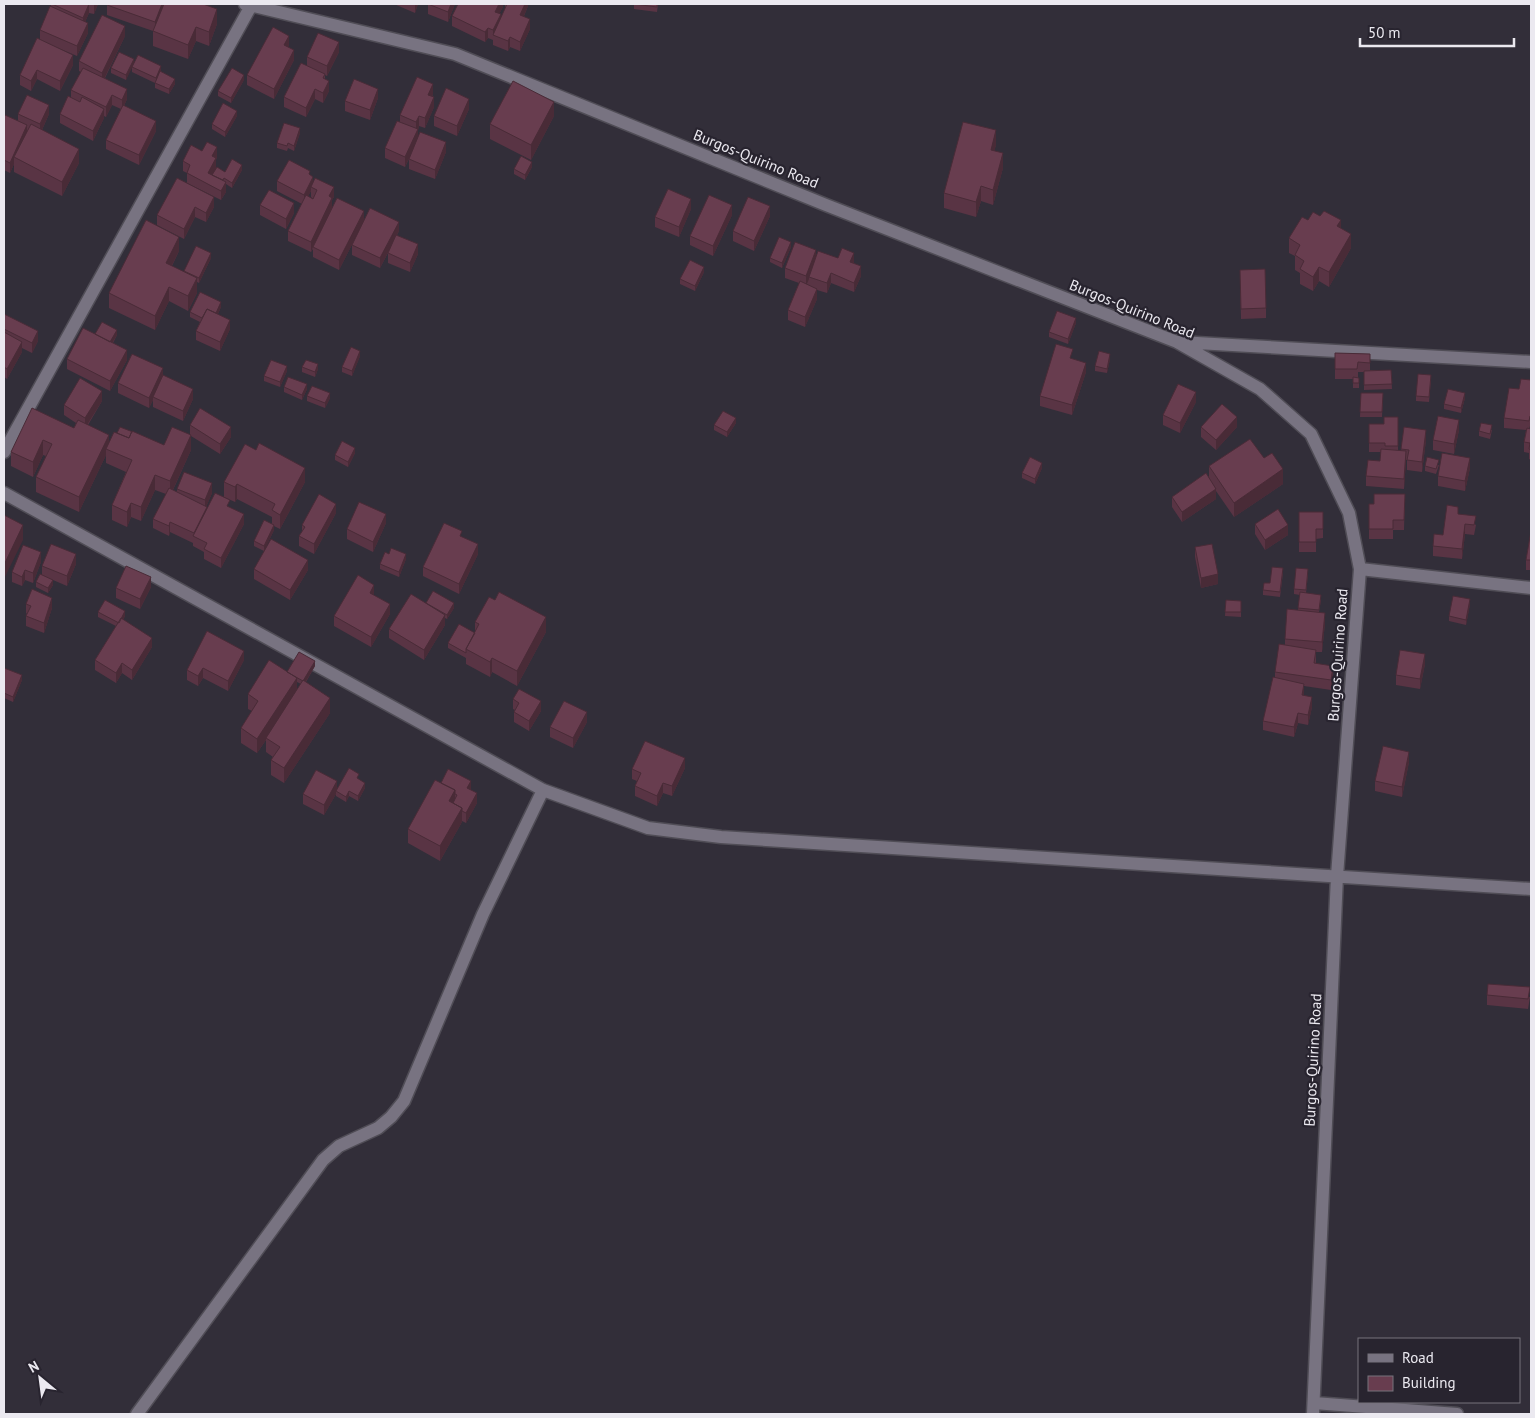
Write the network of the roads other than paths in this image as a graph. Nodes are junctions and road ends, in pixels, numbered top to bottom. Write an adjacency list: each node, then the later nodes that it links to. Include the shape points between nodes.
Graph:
1 (249, 4): 2 (street, Burgos-Quirino Road, via 456,54 826,205); 4 (street)
2 (1176, 342): 3 (street); 6 (street, Burgos-Quirino Road, via 1260,389 1312,434 1349,513)
3 (1531, 362)
4 (4, 452)
5 (4, 493): 8 (street)
6 (1360, 569): 7 (street); 9 (street, Burgos-Quirino Road)
7 (1531, 588)
8 (543, 790): 9 (street, via 648,828 721,837); 12 (street, via 482,914 404,1101 378,1128 339,1146 323,1160)
9 (1337, 876): 10 (street); 11 (street, Burgos-Quirino Road)
10 (1531, 889)
11 (1314, 1409): 13 (street)
12 (137, 1414)
13 (1457, 1414)

